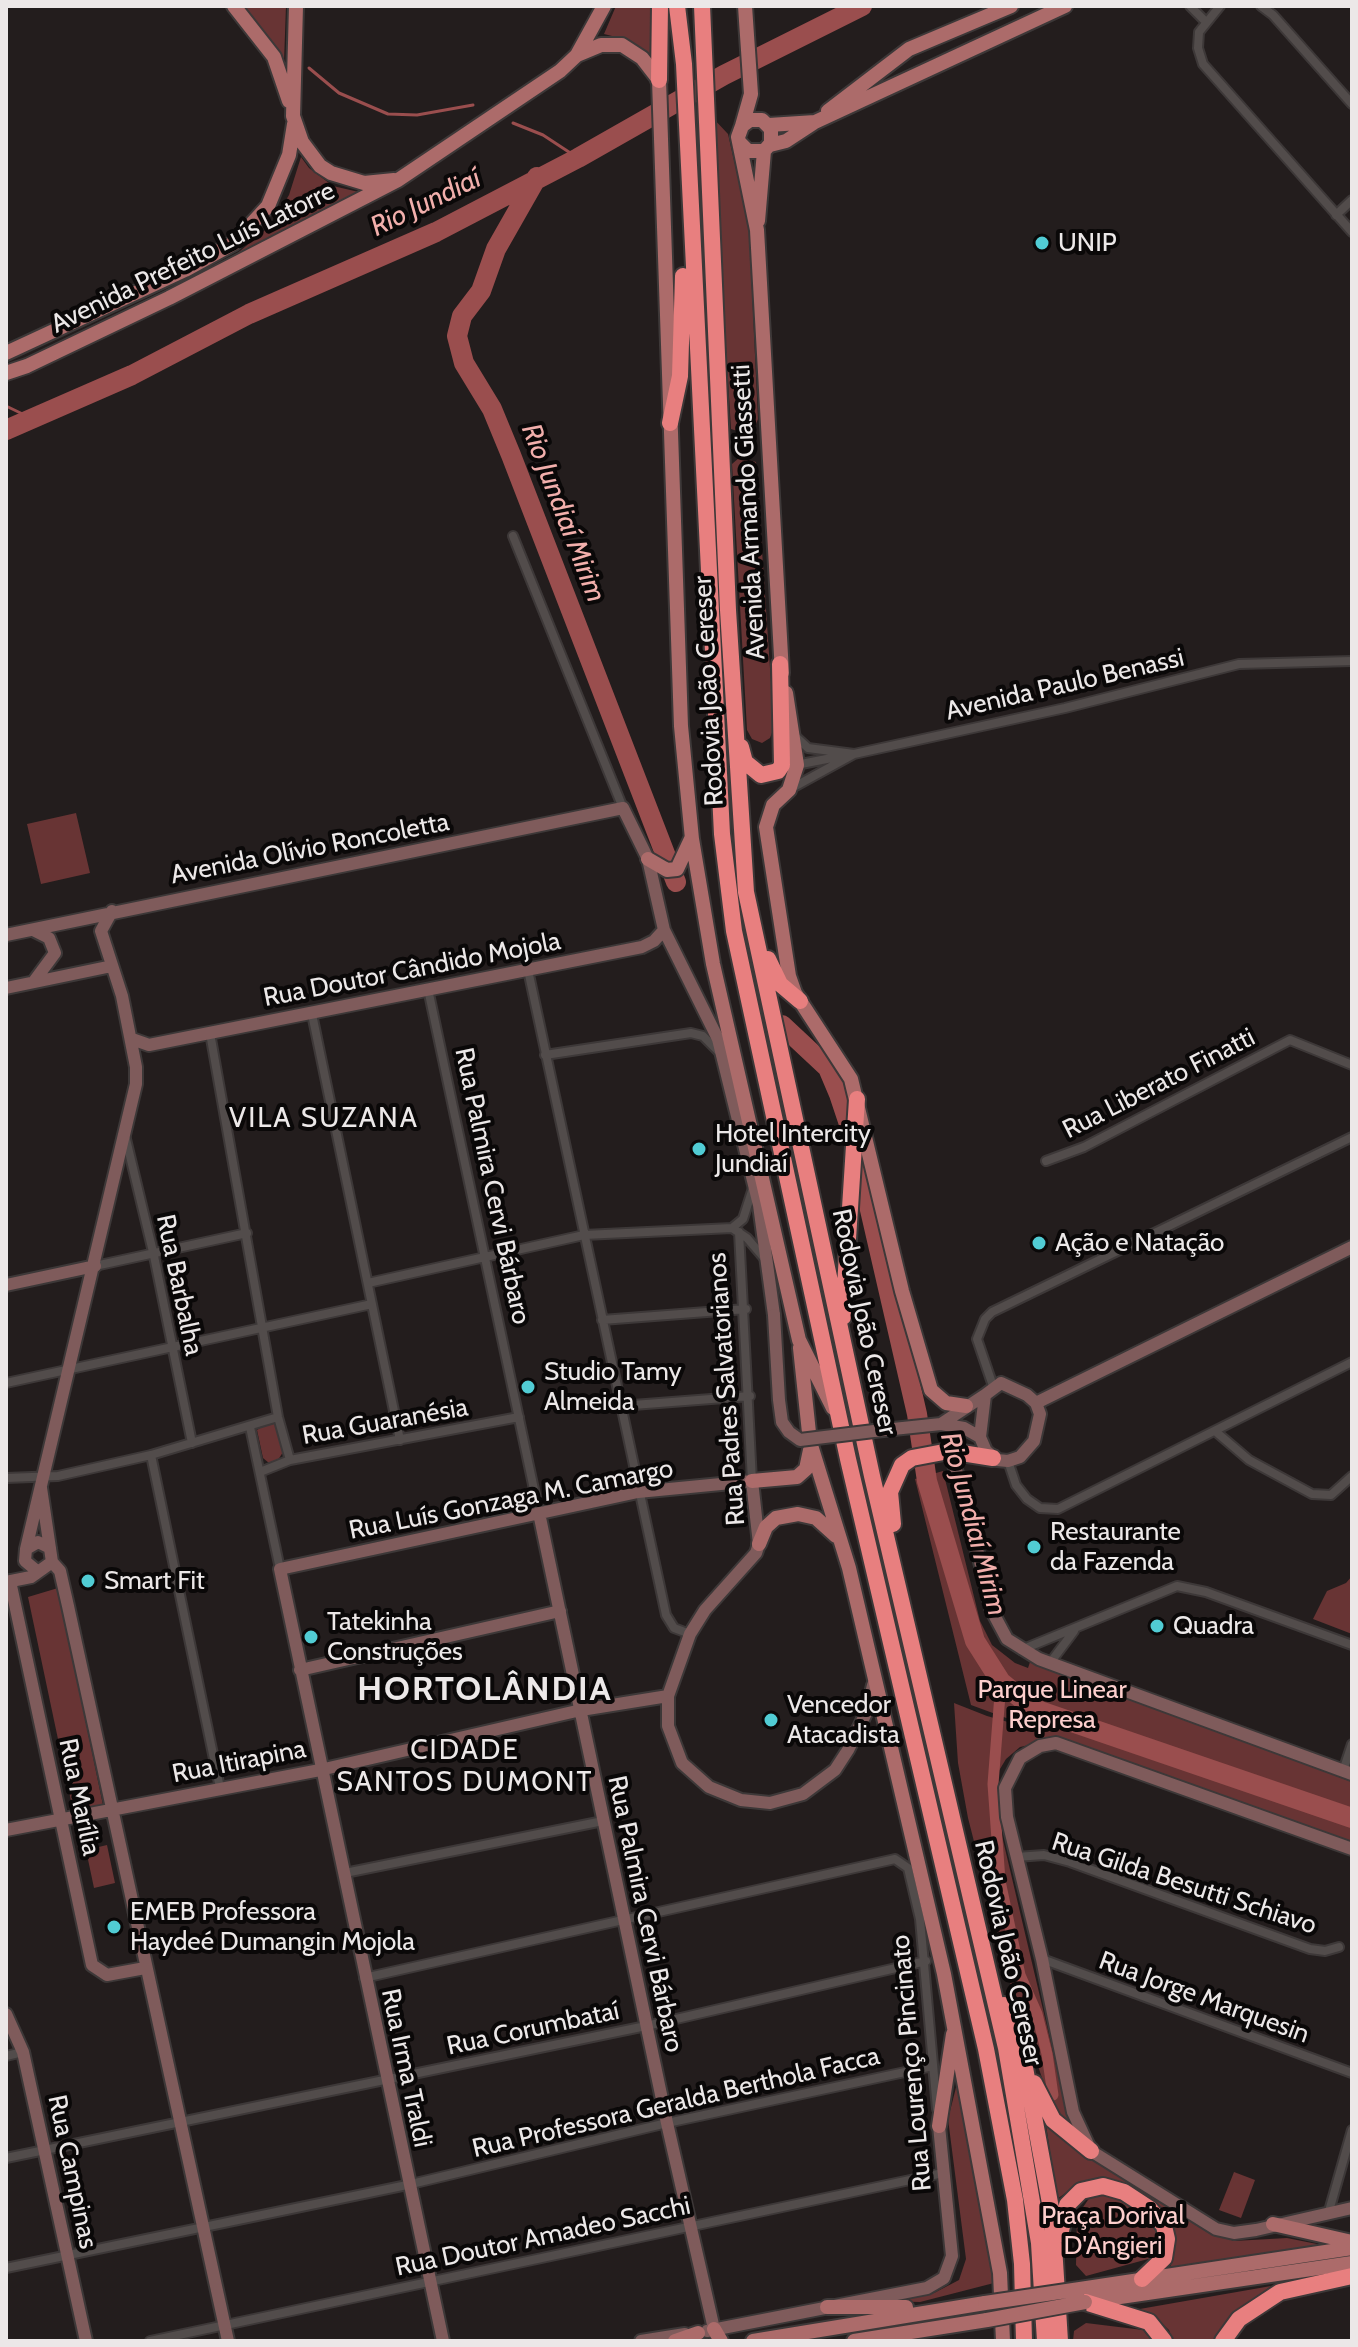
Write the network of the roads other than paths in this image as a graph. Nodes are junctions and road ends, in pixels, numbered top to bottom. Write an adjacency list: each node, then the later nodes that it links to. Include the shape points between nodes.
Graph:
1 (234, 6): 20 (main road, via 274,57)
2 (296, 6): 20 (main road, Avenida Prefeito Luís Latorre)
3 (604, 6): 15 (main road)
4 (660, 6): 17 (highway)
5 (677, 6): 27 (highway, Rodovia João Cereser)
6 (702, 6): 38 (highway, Rodovia João Cereser)
7 (1011, 6): 14 (main road)
8 (1065, 6): 16 (main road)
9 (1190, 6): 13 (street)
10 (1220, 6): 13 (street)
11 (1261, 6): 19 (street)
12 (745, 9): 18 (main road)
13 (1205, 21): 29 (street, via 1198,48 1203,64)
14 (909, 49): 16 (main road, via 904,66); 21 (main road)
15 (577, 55): 17 (main road, via 601,45 622,45 642,58); 26 (main road, Avenida Prefeito Luís Latorre, via 536,91)
16 (922, 73): 21 (main road)
17 (659, 80): 34 (main road)
18 (751, 92): 22 (main road); 23 (main road)
19 (1352, 104)
20 (294, 120): 26 (main road, via 310,155 331,173 364,183); 32 (main road, Avenida Prefeito Luís Latorre, via 289,155 268,206 234,243)
21 (815, 122): 22 (main road); 25 (main road)
22 (768, 124): 23 (main road, via 756,119); 25 (main road, via 772,133)
23 (742, 126): 24 (main road)
24 (740, 143): 25 (main road, via 748,151); 30 (main road, Avenida Armando Giassetti)
25 (767, 148): 30 (main road, Avenida Armando Giassetti)
26 (398, 180): 33 (main road, Avenida Prefeito Luís Latorre, via 169,298)
27 (688, 195): 34 (highway, via 680,376); 97 (highway, Rodovia João Cereser, via 722,834 741,977)
28 (1352, 200): 29 (street)
29 (1336, 215): 31 (street)
30 (757, 230): 37 (main road, Avenida Armando Giassetti)
31 (1352, 232)
32 (6, 353)
33 (6, 373)
34 (670, 423): 44 (main road)
35 (513, 536): 43 (street)
36 (1352, 661): 40 (street, Avenida Paulo Benassi, via 1239,664)
37 (780, 664): 39 (main road, Avenida Armando Giassetti); 41 (highway)
38 (734, 702): 41 (highway, via 738,740 752,771 770,775); 46 (highway, Rodovia João Cereser)
39 (794, 734): 40 (street, Avenida Paulo Benassi, via 808,748); 41 (main road, Avenida Armando Giassetti)
40 (854, 754): 41 (street); 42 (street)
41 (790, 765): 42 (main road, Avenida Armando Giassetti)
42 (789, 790): 56 (main road, Avenida Armando Giassetti, via 773,805 766,827 785,962)
43 (623, 808): 45 (street); 47 (street, Avenida Olívio Roncoletta)
44 (689, 844): 45 (main road, via 677,869); 85 (main road)
45 (653, 862): 49 (street)
46 (746, 892): 56 (highway, via 771,969 785,991); 84 (highway, Rodovia João Cereser)
47 (112, 911): 48 (street, Avenida Olívio Roncoletta); 51 (street, via 101,931)
48 (30, 930): 50 (street, Avenida Olívio Roncoletta); 53 (street, via 49,938 55,953)
49 (664, 930): 52 (street, Rua Doutor Cândido Mojola, via 642,947); 61 (street, via 698,992)
50 (6, 935)
51 (112, 966): 53 (street); 59 (street)
52 (528, 970): 55 (street, Rua Doutor Cândido Mojola); 62 (street)
53 (35, 980): 54 (street)
54 (6, 988)
55 (428, 989): 57 (street, Rua Doutor Cândido Mojola); 75 (street, Rua Palmira Cervi Bárbaro)
56 (800, 1001): 65 (main road, Avenida Armando Giassetti, via 851,1079)
57 (312, 1014): 58 (street, Rua Doutor Cândido Mojola); 78 (street)
58 (210, 1033): 60 (street, Rua Doutor Cândido Mojola); 71 (street)
59 (132, 1039): 60 (street); 64 (street)
60 (149, 1045): 64 (street)
61 (721, 1054): 62 (street, via 703,1036 691,1033); 69 (street)
62 (545, 1055): 72 (street)
63 (1352, 1065): 68 (street, Rua Liberato Finatti, via 1290,1040 1084,1147)
64 (136, 1067): 66 (street)
65 (857, 1107): 84 (highway); 94 (main road, Avenida Armando Giassetti, via 931,1390 946,1403)
66 (125, 1135): 74 (street, Rua Barbalha); 77 (street)
67 (1352, 1137): 90 (street, via 992,1312 977,1339)
68 (1046, 1161)
69 (754, 1186): 70 (street); 76 (street)
70 (735, 1230): 72 (street); 76 (street); 81 (street, Rua Padres Salvatorianos)
71 (247, 1233): 74 (street); 83 (street)
72 (584, 1235): 75 (street); 82 (street)
73 (1352, 1247): 92 (street)
74 (154, 1256): 77 (street); 86 (street, Rua Barbalha)
75 (482, 1256): 78 (street); 96 (street, Rua Palmira Cervi Bárbaro)
76 (766, 1262): 98 (street, bridge, via 782,1422 800,1440)
77 (95, 1266): 79 (street); 88 (street)
78 (368, 1283): 80 (street)
79 (6, 1285)
80 (372, 1304): 83 (street); 102 (street)
81 (746, 1309): 82 (street); 91 (street, Rua Padres Salvatorianos)
82 (602, 1320): 93 (street)
83 (263, 1329): 86 (street); 95 (street)
84 (842, 1337): 131 (highway, Rodovia João Cereser)
85 (799, 1340): 97 (main road); 103 (main road)
86 (172, 1349): 88 (street); 104 (street, Rua Barbalha)
87 (1352, 1362): 100 (street)
88 (68, 1369): 89 (street); 113 (street)
89 (6, 1383)
90 (989, 1390): 92 (street, via 1001,1383); 94 (street); 101 (street)
91 (750, 1396): 93 (street); 114 (street, Rua Padres Salvatorianos)
92 (1036, 1403): 108 (street, via 1039,1428 1034,1441 1020,1457)
93 (620, 1406): 116 (street)
94 (966, 1406): 98 (street)
95 (278, 1417): 99 (street); 109 (street)
96 (519, 1417): 102 (street, Rua Guaranésia); 117 (street, Rua Palmira Cervi Bárbaro)
97 (841, 1424): 201 (highway, Rodovia João Cereser, via 986,2049 1015,2200)
98 (938, 1425): 101 (street, via 964,1428)
99 (250, 1427): 104 (street); 110 (street, Rua Irma Traldi)
100 (1215, 1431): 108 (street, via 1058,1509 1033,1505); 111 (street, via 1233,1449 1312,1494 1331,1495)
101 (980, 1437): 108 (street, via 986,1451)
102 (400, 1440): 109 (street, Rua Guaranésia)
103 (810, 1442): 114 (main road, via 810,1459 797,1477); 118 (main road)
104 (192, 1443): 106 (street)
105 (944, 1451): 107 (highway); 115 (street); 131 (highway, via 912,1458 896,1476 890,1501)
106 (151, 1455): 113 (street); 140 (street)
107 (971, 1455): 108 (highway); 115 (street)
108 (1001, 1459)
109 (290, 1460): 110 (street, Rua Guaranésia)
110 (260, 1472): 123 (street, Rua Irma Traldi)
111 (1352, 1476)
112 (6, 1478): 113 (street)
113 (41, 1480): 120 (street); 121 (street)
114 (752, 1481): 116 (street, Rua Luís Gonzaga M. Camargo); 119 (street, Rua Padres Salvatorianos)
115 (962, 1487): 130 (street, via 992,1611 1007,1639)
116 (638, 1492): 117 (street, Rua Luís Gonzaga M. Camargo); 128 (street, via 666,1615 674,1628)
117 (539, 1513): 123 (street, Rua Luís Gonzaga M. Camargo); 126 (street, Rua Palmira Cervi Bárbaro)
118 (840, 1541): 119 (main road, via 816,1518 798,1514 776,1518); 134 (main road)
119 (759, 1544): 128 (street, via 748,1565)
120 (50, 1548): 121 (street, via 38,1542); 122 (street)
121 (25, 1553): 124 (street, via 30,1568); 125 (street)
122 (52, 1562): 124 (street); 141 (street, via 60,1571)
123 (280, 1569): 133 (street, Rua Irma Traldi)
124 (37, 1571): 125 (street)
125 (8, 1581): 142 (street, Rua Marília)
126 (560, 1611): 133 (street); 136 (street, Rua Palmira Cervi Bárbaro)
127 (1075, 1631): 129 (street, via 1124,1605 1177,1586); 130 (street); 132 (street)
128 (690, 1634): 135 (street)
129 (1352, 1645)
130 (1021, 1650): 132 (street)
131 (915, 1660): 150 (highway, Rodovia João Cereser)
132 (1050, 1663): 139 (street)
133 (300, 1670): 138 (street, Rua Irma Traldi)
134 (874, 1673): 135 (street, via 859,1731 835,1770 787,1800 757,1803 709,1787 682,1763 668,1726); 157 (main road)
135 (668, 1696): 136 (street, Rua Itirapina)
136 (581, 1710): 138 (street, Rua Itirapina); 143 (street, Rua Palmira Cervi Bárbaro)
137 (1352, 1744): 139 (street)
138 (320, 1770): 140 (street, Rua Itirapina); 147 (street, Rua Irma Traldi)
139 (1347, 1772)
140 (220, 1788): 141 (street, Rua Itirapina)
141 (111, 1809): 142 (street, Rua Itirapina); 153 (street)
142 (62, 1819): 144 (street, Rua Itirapina); 153 (street, Rua Marília, via 92,1965 107,1975)
143 (603, 1821): 147 (street); 148 (street, Rua Palmira Cervi Bárbaro)
144 (6, 1830)
145 (1352, 1849): 146 (street, via 1065,1745 1040,1746 1011,1771 1005,1797)
146 (1016, 1857): 149 (street, Rua Gilda Besutti Schiavo, via 1044,1855 1070,1862 1310,1949); 151 (street)
147 (345, 1873): 154 (street, Rua Irma Traldi)
148 (625, 1920): 152 (street, Rua Lourenço Pincinato, via 887,1860 902,1861 908,1868); 154 (street); 156 (street, Rua Palmira Cervi Bárbaro)
149 (1339, 1947)
150 (986, 1959): 158 (highway); 202 (highway, Rodovia João Cereser, via 1030,2176)
151 (1042, 1959): 162 (street, Rua Jorge Marquesin); 169 (street, via 1073,2112)
152 (926, 1961): 156 (street, Rua Corumbataí); 161 (street, Rua Lourenço Pincinato)
153 (145, 1968): 164 (street)
154 (364, 1978): 163 (street, Rua Irma Traldi)
155 (6, 2014): 159 (street, Rua Campinas)
156 (646, 2026): 163 (street, Rua Corumbataí); 165 (street, Rua Palmira Cervi Bárbaro)
157 (955, 2026): 166 (main road); 200 (main road, via 1000,2273)
158 (1021, 2046): 169 (highway, via 1053,2120); 180 (highway)
159 (23, 2052): 160 (street); 168 (street, Rua Campinas)
160 (6, 2056)
161 (933, 2066): 165 (street, Rua Professora Geralda Berthola Facca); 166 (street, Rua Lourenço Pincinato)
162 (1352, 2073)
163 (387, 2079): 164 (street, Rua Corumbataí); 172 (street, Rua Irma Traldi)
164 (181, 2122): 168 (street, Rua Corumbataí); 176 (street)
165 (667, 2123): 172 (street, Rua Professora Geralda Berthola Facca); 177 (street, Rua Palmira Cervi Bárbaro)
166 (939, 2126): 171 (street, Rua Lourenço Pincinato)
167 (1352, 2130): 174 (street)
168 (45, 2149): 170 (street, Rua Corumbataí); 179 (street, Rua Campinas)
169 (1091, 2151): 175 (street, via 1216,2229 1234,2233)
170 (6, 2158)
171 (943, 2173): 177 (street, Rua Doutor Amadeo Sacchi); 187 (street, Rua Lourenço Pincinato, via 952,2256 944,2278 927,2288)
172 (407, 2185): 176 (street, Rua Professora Geralda Berthola Facca); 185 (street, Rua Irma Traldi)
173 (1352, 2208): 174 (street)
174 (1329, 2211): 175 (street)
175 (1273, 2224): 178 (main road)
176 (203, 2227): 179 (street, Rua Professora Geralda Berthola Facca); 189 (street)
177 (690, 2227): 185 (street, Rua Doutor Amadeo Sacchi); 191 (street, Rua Palmira Cervi Bárbaro)
178 (1352, 2245): 184 (main road)
179 (67, 2255): 182 (street, Rua Professora Geralda Berthola Facca); 192 (street, Rua Campinas)
180 (1057, 2256): 184 (highway, via 1067,2205 1081,2191 1103,2186 1150,2209 1164,2226 1164,2258); 203 (highway)
181 (1352, 2263): 186 (main road)
182 (6, 2268)
183 (1352, 2276): 205 (highway, via 1271,2296 1239,2319)
184 (1142, 2279): 186 (main road)
185 (430, 2282): 189 (street, Rua Doutor Amadeo Sacchi); 195 (street, Rua Irma Traldi)
186 (1083, 2295): 188 (main road, bridge); 199 (main road, bridge, via 987,2320); 204 (highway, via 1149,2322)
187 (827, 2307): 188 (main road); 191 (street)
188 (946, 2307): 198 (main road)
189 (224, 2325): 193 (street, Rua Doutor Amadeo Sacchi); 194 (street)
190 (698, 2333): 191 (street); 196 (street); 197 (main road)
191 (718, 2335)
192 (86, 2341)
193 (150, 2341)
194 (228, 2341)
195 (443, 2341)
196 (641, 2341)
197 (675, 2341)
198 (753, 2341)
199 (854, 2341)
200 (1003, 2341)
201 (1024, 2341)
202 (1045, 2341)
203 (1060, 2341)
204 (1164, 2341)
205 (1223, 2341)

